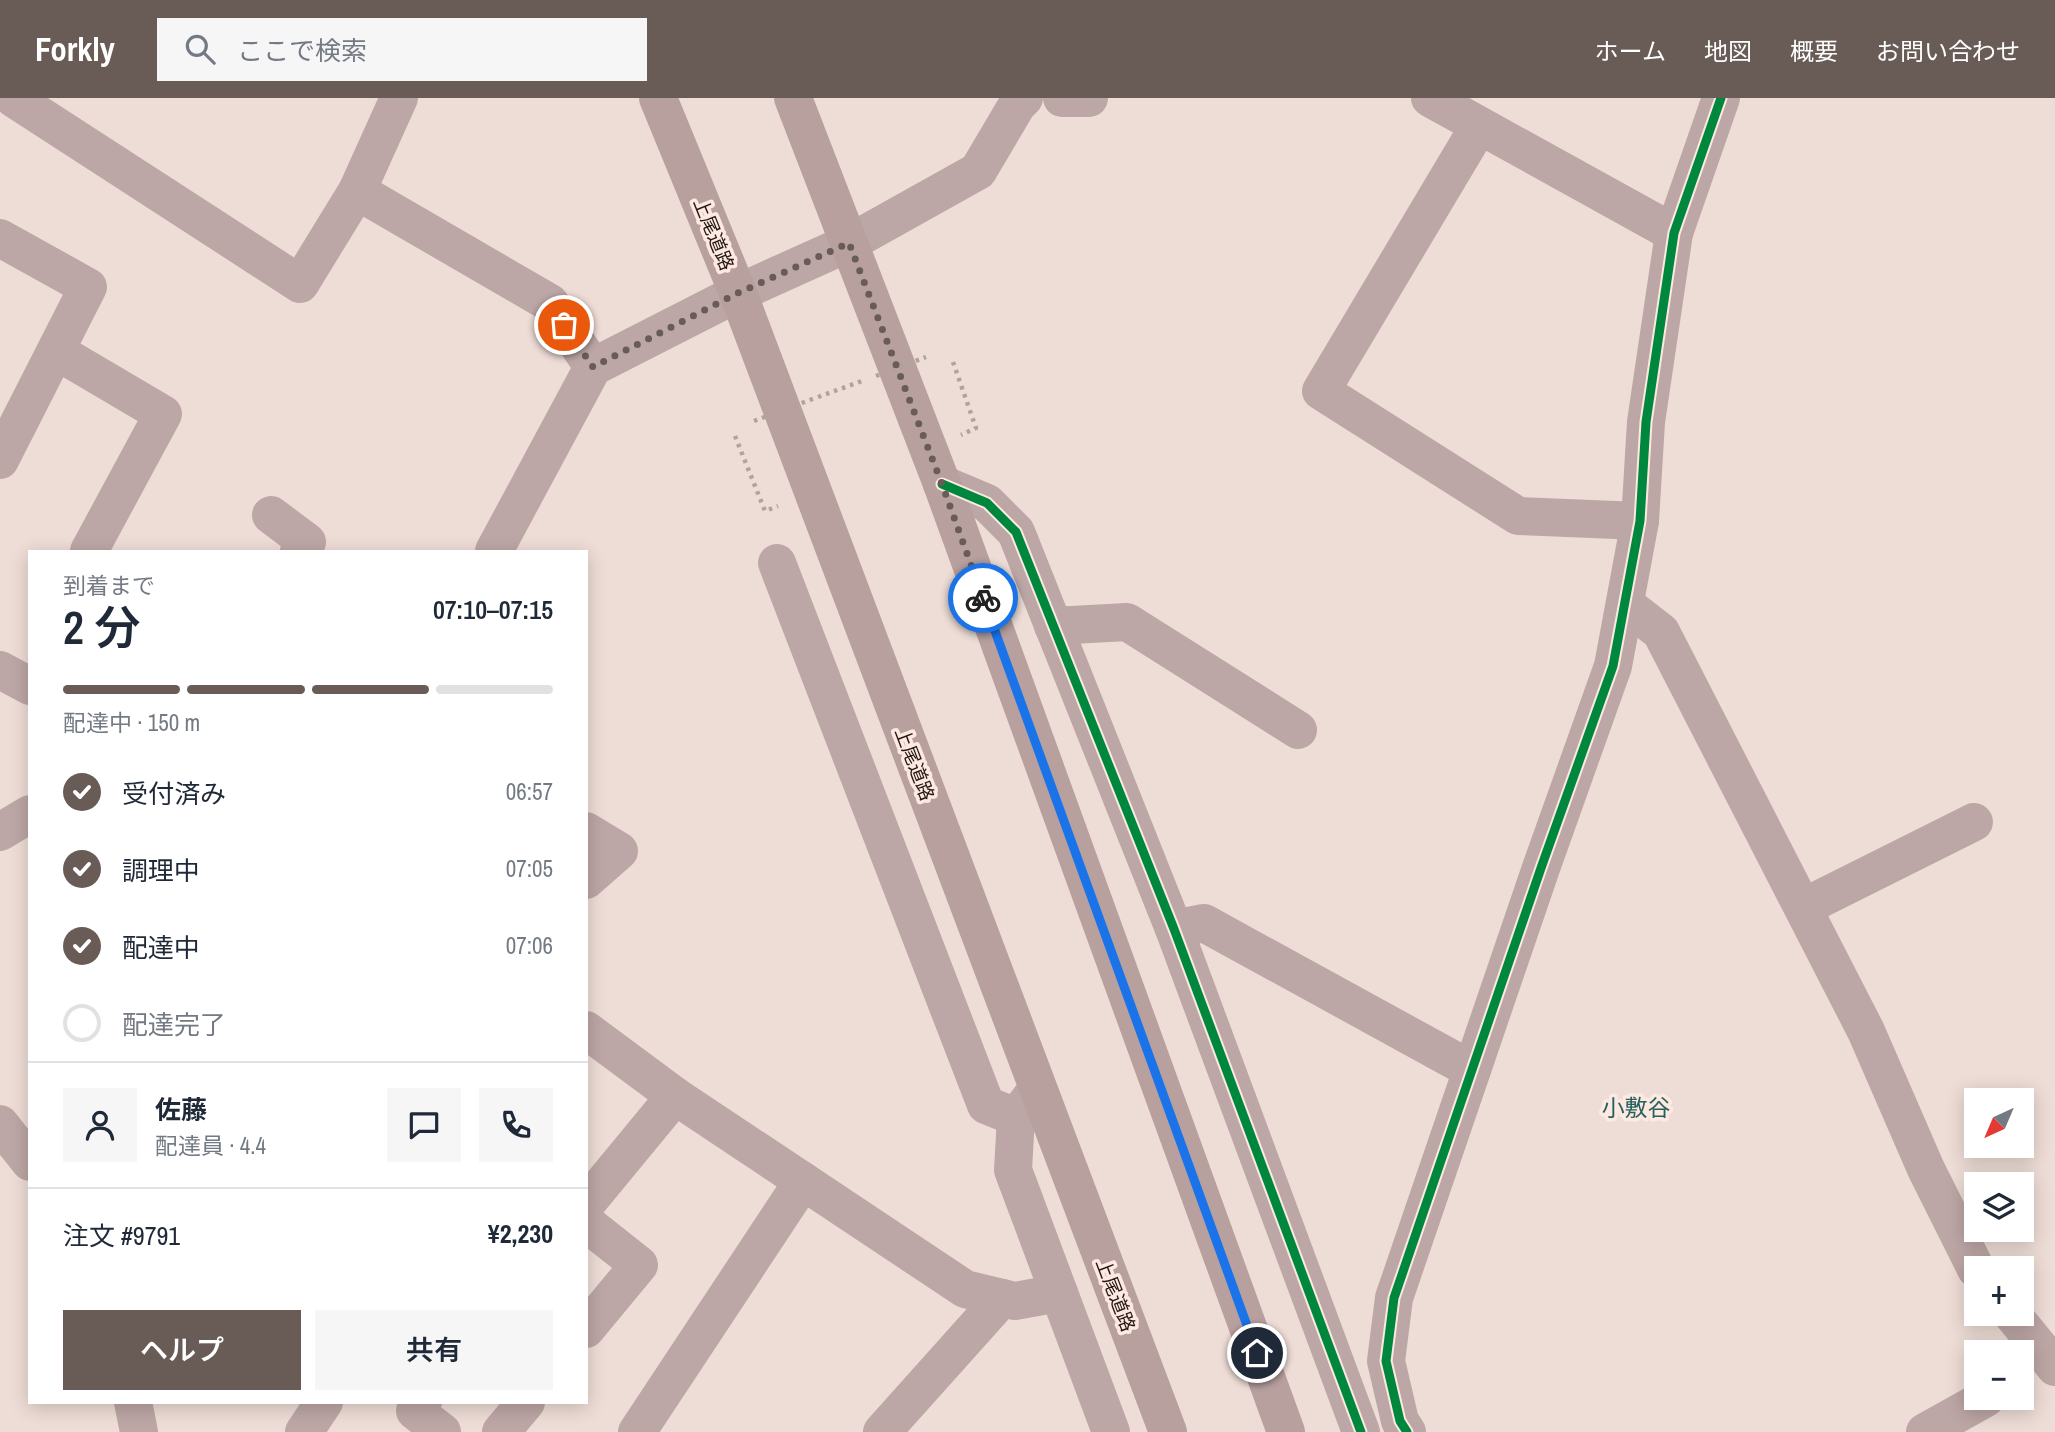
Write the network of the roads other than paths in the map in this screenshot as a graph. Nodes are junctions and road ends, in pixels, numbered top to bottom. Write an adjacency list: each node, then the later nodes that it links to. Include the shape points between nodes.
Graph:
1 (13, 98): 11 (street, via 300,284)
2 (399, 98): 11 (street)
3 (659, 98): 15 (highway, 上尾道路)
4 (793, 98): 14 (highway)
5 (1024, 98): 14 (street, via 978,171)
6 (1062, 98): 7 (street)
7 (1089, 98)
8 (1430, 98): 10 (street)
9 (1721, 98): 12 (street)
10 (1479, 126): 12 (street); 21 (street, via 1321,391 1518,516)
11 (357, 191): 17 (street, via 550,303)
12 (1674, 233): 21 (street, via 1646,422)
13 (0, 239): 16 (street, via 88,287)
14 (849, 243): 15 (street); 19 (highway)
15 (738, 293): 17 (street); 39 (highway, 上尾道路)
16 (56, 351): 18 (street); 22 (street, via 163,414)
17 (593, 367): 24 (street)
18 (0, 460)
19 (942, 484): 27 (street, via 988,503 1016,531); 66 (highway)
20 (271, 515): 23 (street, via 307,542)
21 (1640, 521): 26 (street)
22 (90, 550)
23 (300, 550)
24 (495, 550)
25 (778, 563): 39 (street, via 986,1105)
26 (1625, 604): 34 (street, via 1661,632); 37 (street, via 1613,666)
27 (1054, 626): 28 (street, via 1127,622); 35 (street)
28 (1298, 730)
29 (28, 815): 31 (street)
30 (1974, 822): 34 (street)
31 (0, 832)
32 (588, 832): 33 (street, via 619,851)
33 (588, 878)
34 (1804, 907): 45 (street)
35 (1174, 929): 37 (street, via 1204,923); 57 (street)
36 (588, 1031): 38 (street)
37 (1472, 1070): 56 (street, via 1394,1298 1385,1361)
38 (675, 1096): 42 (street); 43 (street)
39 (1027, 1103): 46 (street, via 1013,1170); 65 (highway, 上尾道路)
40 (0, 1124): 41 (street)
41 (28, 1160)
42 (803, 1181): 47 (street, via 965,1289); 62 (street)
43 (588, 1202)
44 (588, 1225): 49 (street, via 639,1265)
45 (1969, 1256)
46 (1059, 1293): 47 (street, via 1015,1301); 64 (street)
47 (1002, 1298): 63 (street)
48 (2019, 1326): 50 (street)
49 (588, 1327)
50 (2042, 1369)
51 (133, 1404): 58 (street)
52 (323, 1404): 59 (street)
53 (421, 1404): 60 (street, via 415,1411)
54 (524, 1404): 61 (street)
55 (1964, 1410): 67 (street)
56 (1404, 1426): 57 (street)
57 (1360, 1431)
58 (139, 1432)
59 (304, 1432)
60 (442, 1432)
61 (501, 1432)
62 (637, 1432)
63 (882, 1432)
64 (1111, 1432)
65 (1168, 1432)
66 (1286, 1432)
67 (1925, 1432)

